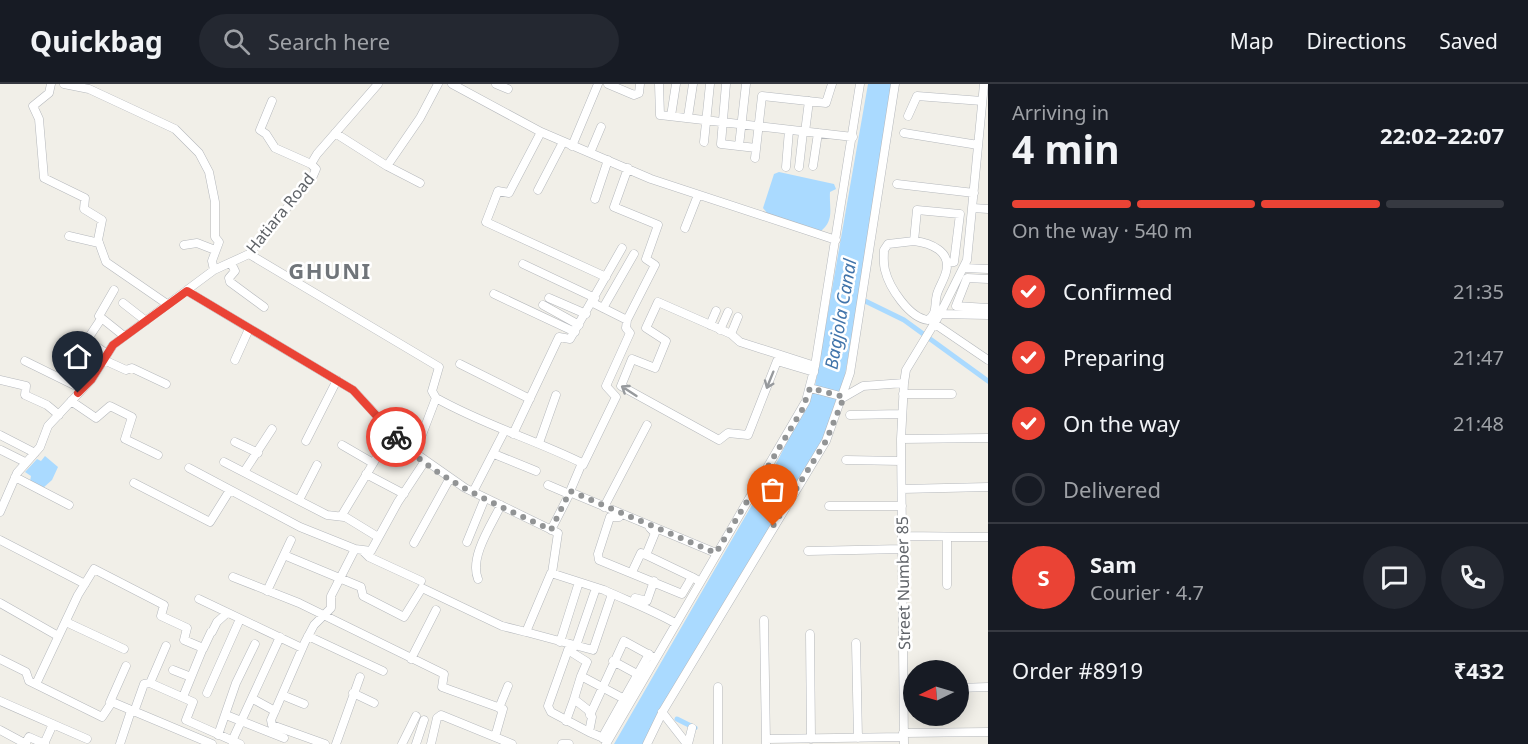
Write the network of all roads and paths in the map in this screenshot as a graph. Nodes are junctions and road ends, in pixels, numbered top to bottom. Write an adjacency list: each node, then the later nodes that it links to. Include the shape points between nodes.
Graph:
1 (51, 84): 69 (street, via 49,93 33,106 39,119 43,175 85,198 84,210 102,218)
2 (64, 84): 72 (street, via 96,92 175,129 199,153 209,172 215,202 215,237 219,242)
3 (378, 84): 36 (street, Hatiara Road)
4 (438, 84): 52 (street)
5 (452, 84): 34 (street)
6 (496, 84): 20 (street)
7 (598, 84): 43 (street)
8 (608, 84): 9 (street, via 634,95 639,93)
9 (640, 84)
10 (659, 84): 24 (street, via 658,113)
11 (676, 84): 24 (street)
12 (693, 84): 25 (street)
13 (710, 84): 27 (street)
14 (726, 84): 29 (street)
15 (746, 84): 30 (street)
16 (832, 84): 22 (street, via 827,103)
17 (860, 84): 39 (street)
18 (895, 84): 126 (street, via 850,374)
19 (984, 84): 23 (street)
20 (508, 89)
21 (272, 101): 51 (street, via 260,130 275,148)
22 (809, 101): 32 (street, via 762,96); 35 (street)
23 (982, 101): 26 (street, via 917,96); 28 (street)
24 (671, 116): 25 (street)
25 (688, 117): 27 (street)
26 (908, 117)
27 (706, 120): 29 (street); 41 (street)
28 (984, 121): 42 (street)
29 (722, 122): 30 (street); 44 (street, via 721,144)
30 (741, 125): 32 (street); 44 (street)
31 (601, 127): 46 (street)
32 (758, 127): 33 (street); 45 (street)
33 (789, 130): 35 (street); 54 (street)
34 (541, 132): 40 (street); 81 (street, via 508,194 498,191 486,222)
35 (804, 132): 37 (street); 55 (street)
36 (335, 133): 51 (street, Hatiara Road); 52 (street)
37 (818, 133): 39 (street); 53 (street)
38 (904, 133): 42 (street)
39 (853, 137): 67 (street)
40 (563, 142): 43 (street); 59 (street)
41 (704, 142)
42 (978, 145): 49 (street)
43 (572, 146): 46 (street)
44 (738, 146): 45 (street)
45 (756, 148): 47 (street)
46 (590, 153): 48 (street)
47 (755, 158)
48 (608, 160): 56 (street); 62 (street)
49 (977, 160): 50 (street); 60 (street)
50 (988, 161)
51 (311, 164): 73 (street, Hatiara Road, via 316,170 313,176)
52 (387, 166): 57 (street)
53 (813, 166)
54 (786, 167)
55 (800, 167)
56 (628, 168): 61 (street); 102 (street, via 614,208 658,226 645,259 655,265)
57 (420, 183)
58 (897, 184): 60 (street)
59 (538, 190)
60 (974, 193): 63 (street)
61 (698, 195): 65 (street); 67 (street)
62 (595, 199)
63 (974, 208): 64 (street); 78 (street)
64 (988, 209)
65 (685, 228)
66 (69, 236): 69 (street)
67 (836, 240): 116 (street)
68 (914, 241): 77 (street, via 936,246); 77 (street, via 916,210 960,214); 100 (street, via 888,244 884,268 892,288 922,319)
69 (99, 243): 90 (street, via 110,266)
70 (184, 245): 72 (street, via 197,243)
71 (621, 248): 81 (street)
72 (215, 250): 80 (street)
73 (249, 254): 75 (street, Hatiara Road); 127 (street, via 439,367 432,391)
74 (634, 254): 93 (street)
75 (231, 263): 80 (street, Hatiara Road); 92 (street, via 235,271 230,282)
76 (522, 264): 88 (street)
77 (949, 265): 78 (street); 82 (street); 100 (street, via 936,296)
78 (964, 268): 79 (street); 82 (street)
79 (988, 269)
80 (214, 270): 85 (street, Hatiara Road)
81 (606, 277): 88 (street)
82 (960, 277): 100 (street)
83 (988, 279): 94 (street, via 967,278 956,306)
84 (114, 290): 101 (street, via 99,315)
85 (187, 291): 90 (street, Hatiara Road); 106 (street)
86 (494, 294): 105 (street)
87 (549, 298): 97 (street)
88 (594, 301): 93 (street); 97 (street)
89 (123, 303): 103 (street)
90 (167, 304): 103 (street, Hatiara Road)
91 (543, 305): 105 (street)
92 (264, 307)
93 (603, 308): 102 (street)
94 (988, 308)
95 (716, 311): 104 (street)
96 (728, 312): 107 (street)
97 (586, 315): 105 (street)
98 (988, 315): 100 (street)
99 (738, 316): 108 (street)
100 (936, 319): 113 (street); 119 (street, via 906,370)
101 (101, 320): 109 (street); 110 (street, via 87,340)
102 (627, 320): 158 (street, via 630,333 606,386 616,397)
103 (146, 321): 109 (street, Hatiara Road)
104 (710, 325): 107 (street); 111 (street, one-way to 104, via 745,436 728,433 718,440 621,386 632,359 654,368 666,343 646,328 658,302)
105 (577, 328): 128 (street, via 568,340 559,337)
106 (249, 329): 112 (street); 118 (street)
107 (720, 330): 108 (street)
108 (731, 334): 111 (street, via 740,342)
109 (124, 336): 110 (street, Hatiara Road)
110 (105, 357): 120 (street, via 126,370 132,368); 121 (street, Hatiara Road)
111 (778, 358): 116 (street)
112 (235, 360)
113 (988, 360)
114 (25, 361): 121 (street)
115 (460, 364): 128 (street)
116 (815, 369): 122 (street)
117 (0, 380): 131 (street, via 26,386 25,395)
118 (337, 380): 135 (street, via 359,394); 141 (street)
119 (903, 383): 123 (street, Street Number 85); 126 (street, via 863,386)
120 (166, 384)
121 (82, 389): 129 (street, Hatiara Road)
122 (814, 389): 126 (street); 195 (street)
123 (903, 394): 124 (street); 130 (street, Street Number 85)
124 (951, 394)
125 (556, 395): 143 (street)
126 (843, 396): 270 (street, via 826,441)
127 (436, 398): 136 (street); 148 (street)
128 (530, 399): 137 (street)
129 (71, 401): 131 (street, Hatiara Road); 150 (street, via 96,418 110,406 132,417 125,439)
130 (902, 414): 132 (street); 140 (street, Street Number 85)
131 (59, 415): 146 (street, Hatiara Road, via 48,426)
132 (850, 415)
133 (647, 425): 180 (street)
134 (272, 429): 147 (street)
135 (392, 432): 148 (street); 156 (street)
136 (504, 432): 137 (street); 149 (street)
137 (513, 434): 143 (street)
138 (0, 435): 146 (street)
139 (988, 438): 140 (street)
140 (901, 439): 151 (street, Street Number 85)
141 (306, 441)
142 (235, 442): 147 (street)
143 (539, 443): 158 (street)
144 (342, 445): 156 (street)
145 (1, 450): 154 (street)
146 (35, 453): 154 (street, Hatiara Road)
147 (258, 453): 161 (street)
148 (414, 453): 153 (street)
149 (494, 454): 160 (street); 170 (street)
150 (158, 455)
151 (901, 459): 152 (street); 168 (street, Street Number 85)
152 (846, 460)
153 (425, 461): 164 (street); 172 (street)
154 (25, 462): 163 (street, Hatiara Road)
155 (224, 462): 161 (street)
156 (373, 463): 162 (street)
157 (317, 465): 175 (street)
158 (583, 465): 171 (street)
159 (189, 468): 169 (street)
160 (537, 471)
161 (244, 472): 175 (street)
162 (366, 474): 172 (street); 182 (street, via 342,514)
163 (15, 477): 173 (street, Hatiara Road); 176 (street)
164 (450, 478): 170 (street); 191 (street)
165 (134, 483): 169 (street, via 210,522)
166 (548, 485): 171 (street)
167 (988, 487): 168 (street)
168 (902, 489): 179 (street, Street Number 85)
169 (230, 490): 193 (street, via 300,527)
170 (473, 492): 174 (street)
171 (570, 493): 180 (street); 183 (street)
172 (404, 494): 185 (street)
173 (3, 496): 181 (street, Hatiara Road)
174 (485, 498): 177 (street); 190 (street)
175 (299, 500): 182 (street, via 327,515)
176 (69, 505)
177 (501, 505): 183 (street); 202 (street, via 479,554)
178 (829, 506): 179 (street)
179 (902, 506): 184 (street, Street Number 85)
180 (604, 507): 195 (street)
181 (0, 513)
182 (344, 517): 185 (street)
183 (551, 530): 199 (street, via 558,534)
184 (902, 536): 186 (street); 192 (street, Street Number 85)
185 (378, 537): 193 (street, via 371,551)
186 (947, 537): 187 (street); 208 (street)
187 (988, 537)
188 (0, 540): 207 (street)
189 (291, 540): 196 (street)
190 (466, 542)
191 (414, 543)
192 (902, 549): 194 (street); 240 (street, Street Number 85)
193 (359, 550): 201 (street); 204 (street)
194 (808, 551)
195 (716, 553): 203 (street)
196 (284, 555): 201 (street); 210 (street)
197 (646, 555): 198 (street, via 641,553); 198 (street, via 654,530 611,515 598,558); 203 (street)
198 (632, 572): 205 (street)
199 (552, 573): 206 (street); 224 (street)
200 (233, 577): 210 (street)
201 (340, 579): 219 (street); 224 (street, via 361,587 363,596 404,617 421,588 502,626)
202 (478, 579)
203 (695, 579): 212 (street); 214 (street)
204 (421, 581)
205 (654, 581): 212 (street); 213 (street, via 646,602)
206 (579, 582): 209 (street); 229 (street)
207 (85, 584): 222 (street); 236 (street, via 96,570 164,605 161,615 187,628 184,640)
208 (947, 585)
209 (596, 588): 211 (street); 233 (street)
210 (267, 591): 219 (street)
211 (612, 594): 223 (street); 233 (street, via 594,650)
212 (682, 594): 214 (street)
213 (625, 595)
214 (690, 598): 223 (street)
215 (199, 600): 218 (street)
216 (0, 601): 226 (street)
217 (436, 610): 238 (street)
218 (227, 613): 220 (street); 236 (street, via 217,622)
219 (325, 616): 227 (street); 238 (street)
220 (240, 619): 228 (street); 256 (street)
221 (764, 620): 293 (street)
222 (66, 622): 226 (street); 235 (street)
223 (675, 623): 237 (street)
224 (526, 632): 229 (street)
225 (810, 634): 289 (street)
226 (58, 636): 250 (street)
227 (308, 636): 234 (street); 244 (street)
228 (280, 637): 234 (street); 260 (street)
229 (560, 642): 233 (street)
230 (856, 643): 286 (street)
231 (255, 644): 271 (street)
232 (166, 646): 249 (street)
233 (576, 646)
234 (302, 648): 258 (street)
235 (124, 649)
236 (203, 649): 247 (street)
237 (652, 656): 241 (street, via 624,641); 245 (street); 262 (street)
238 (411, 658): 267 (street, via 445,674 442,687)
239 (0, 659): 250 (street, via 26,672 29,681)
240 (904, 660)
241 (613, 661): 245 (street); 252 (street)
242 (126, 666): 264 (street)
243 (173, 670): 247 (street)
244 (383, 671)
245 (637, 674): 262 (street)
246 (581, 676): 252 (street); 261 (street); 276 (street, via 587,662 568,650 548,706)
247 (191, 677): 259 (street)
248 (360, 677): 257 (street)
249 (150, 683): 259 (street); 268 (street, via 144,684)
250 (36, 684): 264 (street, via 102,717)
251 (508, 686): 267 (street)
252 (602, 686): 262 (street); 273 (street)
253 (718, 687): 308 (street)
254 (988, 687): 255 (street)
255 (969, 688)
256 (207, 693)
257 (353, 693): 265 (street); 299 (street)
258 (282, 695): 266 (street); 269 (street)
259 (183, 697): 283 (street, via 197,704 186,720)
260 (253, 699): 269 (street); 275 (street)
261 (574, 699): 273 (street); 276 (street)
262 (626, 700): 279 (street); 291 (street)
263 (0, 701): 277 (street)
264 (110, 702): 268 (street)
265 (374, 703)
266 (304, 704)
267 (499, 708): 284 (street, via 503,712)
268 (132, 711): 296 (street); 297 (street)
269 (275, 711): 285 (street, via 271,724)
270 (662, 712): 306 (street); 307 (street)
271 (226, 715): 275 (street); 283 (street)
272 (416, 716): 300 (street)
273 (592, 717): 279 (street); 281 (street)
274 (424, 720): 301 (street)
275 (240, 721): 285 (street); 292 (street)
276 (566, 721): 281 (street)
277 (53, 724): 288 (street); 295 (street)
278 (692, 728): 307 (street)
279 (606, 729): 291 (street)
280 (0, 730): 294 (street)
281 (589, 732): 291 (street)
282 (988, 732): 287 (street)
283 (218, 735): 292 (street)
284 (495, 737): 302 (street, via 441,715); 303 (street)
285 (284, 738): 290 (street)
286 (858, 738): 287 (street); 289 (street)
287 (904, 738)
288 (87, 739)
289 (811, 739): 293 (street)
290 (306, 741): 298 (street)
291 (605, 741)
292 (236, 742)
293 (766, 742)
294 (25, 744): 295 (street, via 28,737)
295 (44, 744)
296 (120, 744)
297 (212, 744)
298 (325, 744)
299 (336, 744)
300 (402, 744)
301 (416, 744)
302 (431, 744)
303 (512, 744)
304 (562, 744): 305 (street)
305 (569, 744)
306 (647, 744)
307 (687, 744)
308 (718, 744)

